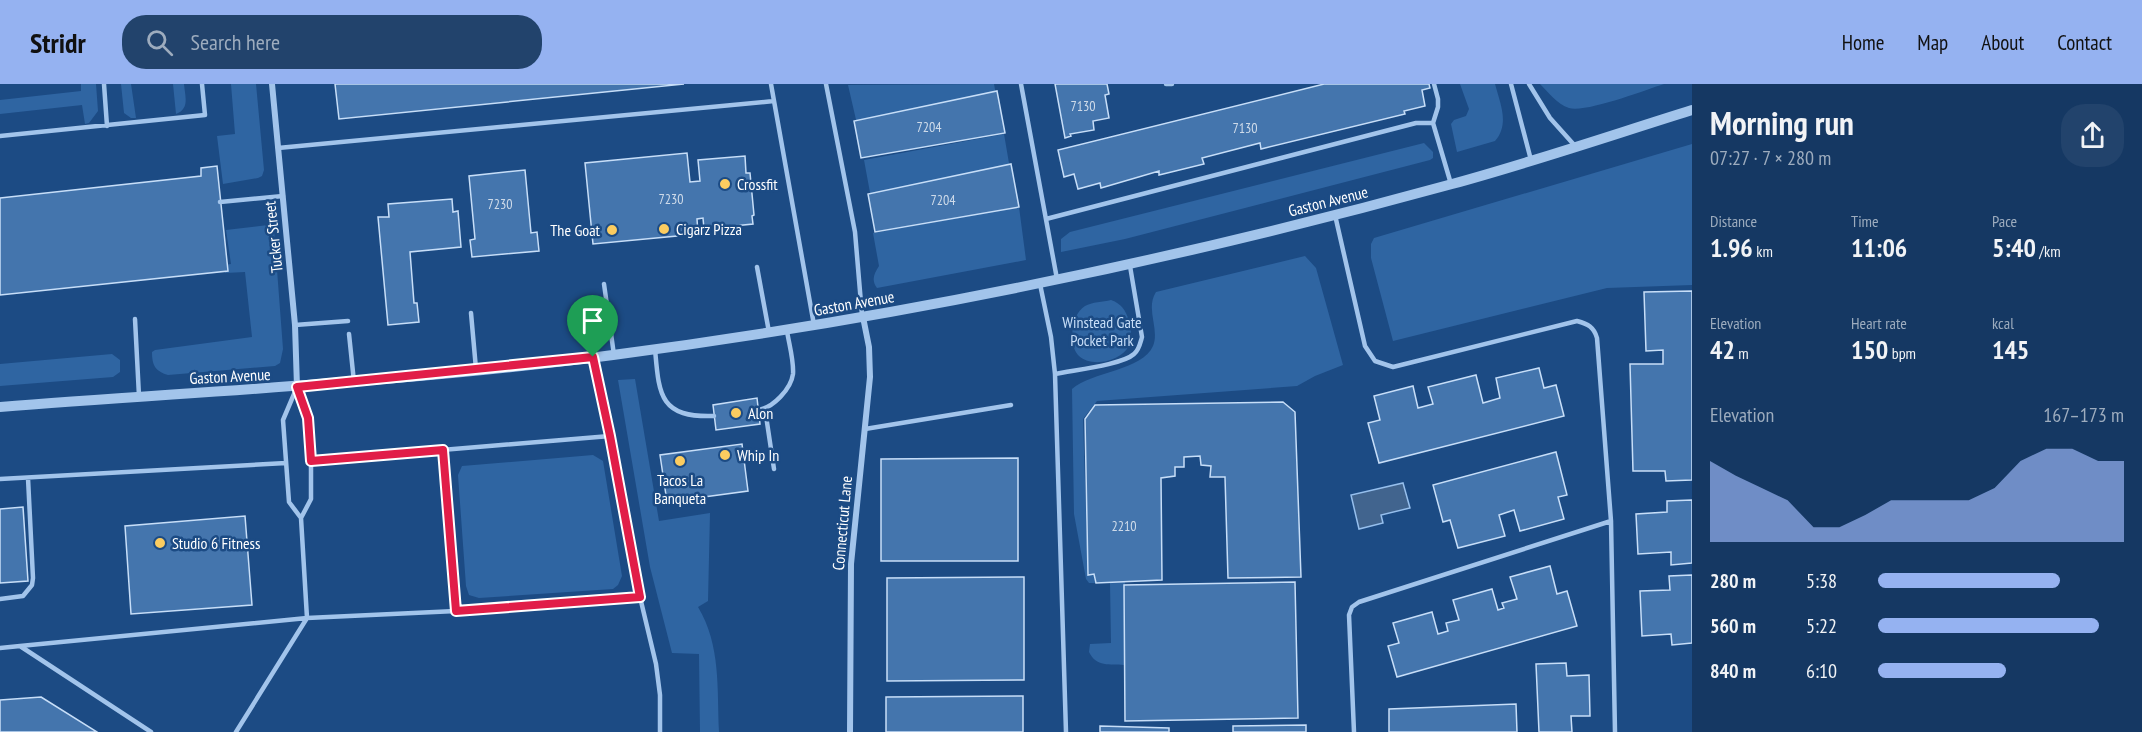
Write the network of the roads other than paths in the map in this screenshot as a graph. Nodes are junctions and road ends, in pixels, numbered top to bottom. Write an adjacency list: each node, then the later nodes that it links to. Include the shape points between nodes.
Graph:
1 (104, 84): 15 (lane)
2 (202, 84): 15 (lane, via 205,116)
3 (272, 84): 18 (street, Tucker Street)
4 (771, 84): 12 (lane)
5 (826, 84): 31 (lane, via 855,232)
6 (1021, 84): 24 (lane)
7 (1166, 84): 8 (lane)
8 (1172, 84)
9 (1434, 84): 14 (lane, via 1438,107)
10 (1511, 84): 19 (lane)
11 (1529, 84): 17 (lane)
12 (774, 100): 18 (lane); 34 (lane)
13 (1692, 110): 17 (street, Gaston Avenue)
14 (1433, 123): 20 (lane); 24 (lane, via 1416,123)
15 (107, 126): 16 (lane)
16 (0, 136)
17 (1576, 147): 19 (street, Gaston Avenue)
18 (278, 148): 21 (street, Tucker Street)
19 (1531, 162): 20 (street, Gaston Avenue)
20 (1451, 184): 23 (street, Gaston Avenue)
21 (283, 196): 22 (lane); 35 (street, Tucker Street)
22 (220, 202)
23 (1335, 215): 25 (street, Gaston Avenue); 61 (lane, via 1365,346 1375,361 1393,367 1577,321 1594,330)
24 (1046, 219): 27 (lane)
25 (1130, 265): 27 (street, Gaston Avenue); 43 (lane, via 1140,346 1122,361)
26 (757, 267): 37 (lane)
27 (1057, 280): 29 (street, Gaston Avenue)
28 (604, 284): 40 (lane)
29 (1040, 284): 31 (street, Gaston Avenue); 43 (lane)
30 (471, 313): 42 (lane)
31 (863, 317): 34 (street, Gaston Avenue); 52 (street, Connecticut Lane, via 870,377)
32 (135, 319): 46 (lane)
33 (348, 321): 35 (lane)
34 (814, 325): 36 (street, Gaston Avenue)
35 (296, 326): 45 (street, Tucker Street)
36 (787, 329): 37 (street, Gaston Avenue); 50 (lane, via 793,373 789,386)
37 (769, 332): 39 (street, Gaston Avenue)
38 (349, 334): 44 (lane)
39 (655, 349): 40 (street, Gaston Avenue); 51 (lane, via 660,392 668,404 681,413)
40 (615, 355): 41 (street, Gaston Avenue)
41 (593, 357): 42 (street, Gaston Avenue); 53 (lane)
42 (476, 369): 44 (street, Gaston Avenue)
43 (1055, 374): 72 (lane)
44 (354, 382): 45 (street, Gaston Avenue)
45 (297, 387): 46 (street, Gaston Avenue); 55 (lane, via 308,418); 56 (lane, via 283,420)
46 (139, 396): 48 (street, Gaston Avenue)
47 (1011, 405): 52 (lane)
48 (0, 407)
49 (758, 410): 50 (lane)
50 (765, 410): 57 (lane)
51 (714, 416)
52 (865, 429): 71 (street, Connecticut Lane, via 851,564)
53 (610, 436): 54 (lane); 62 (lane)
54 (443, 450): 55 (lane); 64 (lane)
55 (311, 461): 60 (lane, via 311,499)
56 (286, 464): 58 (lane); 60 (lane, via 289,502)
57 (774, 469)
58 (28, 478): 59 (lane); 63 (lane, via 32,585 23,596)
59 (0, 479)
60 (301, 518): 65 (lane)
61 (1611, 521): 73 (lane, via 1352,607 1349,615); 74 (lane)
62 (640, 597): 64 (lane); 70 (lane, via 656,664)
63 (0, 599)
64 (456, 611): 65 (lane)
65 (307, 618): 66 (lane); 69 (lane)
66 (20, 646): 67 (lane); 68 (lane)
67 (0, 648)
68 (151, 732)
69 (236, 732)
70 (660, 732)
71 (850, 732)
72 (1066, 732)
73 (1354, 732)
74 (1615, 732)

